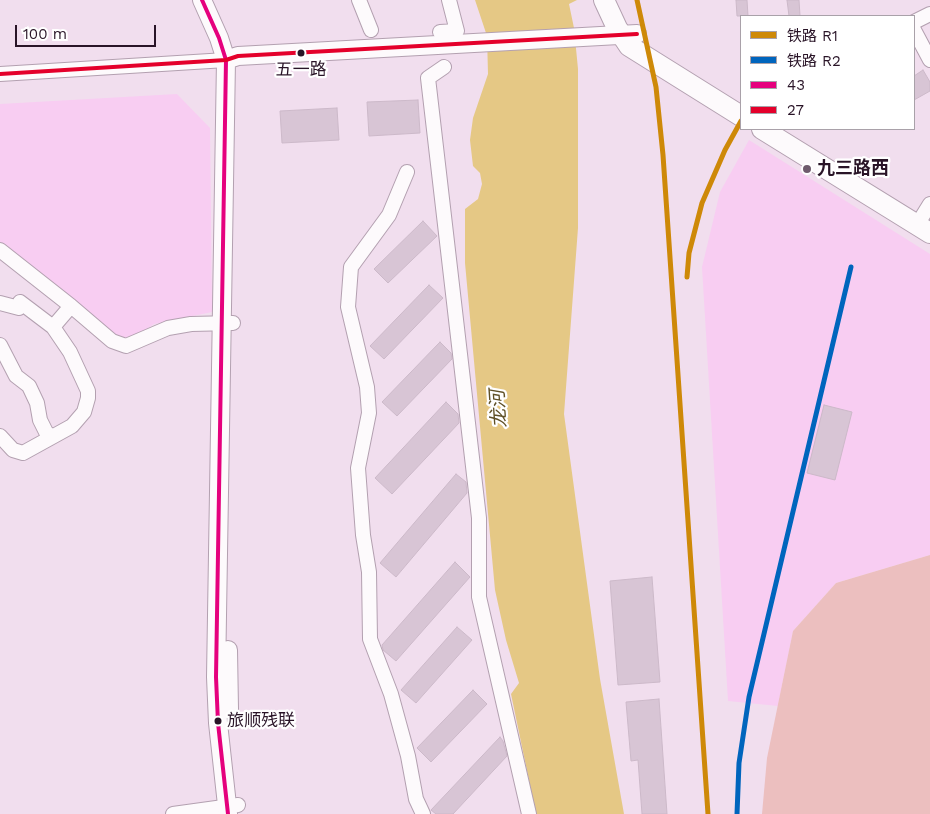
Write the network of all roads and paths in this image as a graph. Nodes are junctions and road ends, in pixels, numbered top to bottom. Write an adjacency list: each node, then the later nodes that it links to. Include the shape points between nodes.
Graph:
1 (202, 0): 13 (main road, via 219,38)
2 (449, 0): 9 (street, via 457,31)
3 (604, 0): 11 (highway)
4 (618, 0): 11 (highway)
5 (362, 1): 8 (street)
6 (930, 14): 7 (street)
7 (915, 22)
8 (371, 30)
9 (440, 32)
10 (915, 32): 12 (street)
11 (629, 39): 13 (main road); 16 (highway, via 648,47); 17 (highway)
12 (930, 60)
13 (234, 61): 15 (street); 25 (main road)
14 (444, 67): 33 (street, via 428,78 479,518 479,597)
15 (0, 74)
16 (740, 103)
17 (740, 115)
18 (764, 130): 21 (highway)
19 (784, 130): 21 (highway)
20 (407, 172): 32 (street, via 389,215 351,267 348,307 367,386 369,413 358,468 369,572 370,638 391,694 416,799)
21 (926, 220)
22 (0, 250): 24 (street)
23 (0, 303): 26 (street, via 19,308 20,302)
24 (70, 306): 25 (street, via 112,341 126,346 168,328); 26 (street)
25 (227, 323): 30 (main road, via 228,673)
26 (54, 327): 29 (street, via 70,352 88,391 88,398 84,412 72,426)
27 (0, 345): 29 (street, via 16,376 29,386 40,420)
28 (0, 436): 29 (street, via 13,450 23,453)
29 (51, 436)
30 (233, 810): 31 (street)
31 (172, 814)
32 (423, 814)
33 (529, 814)

